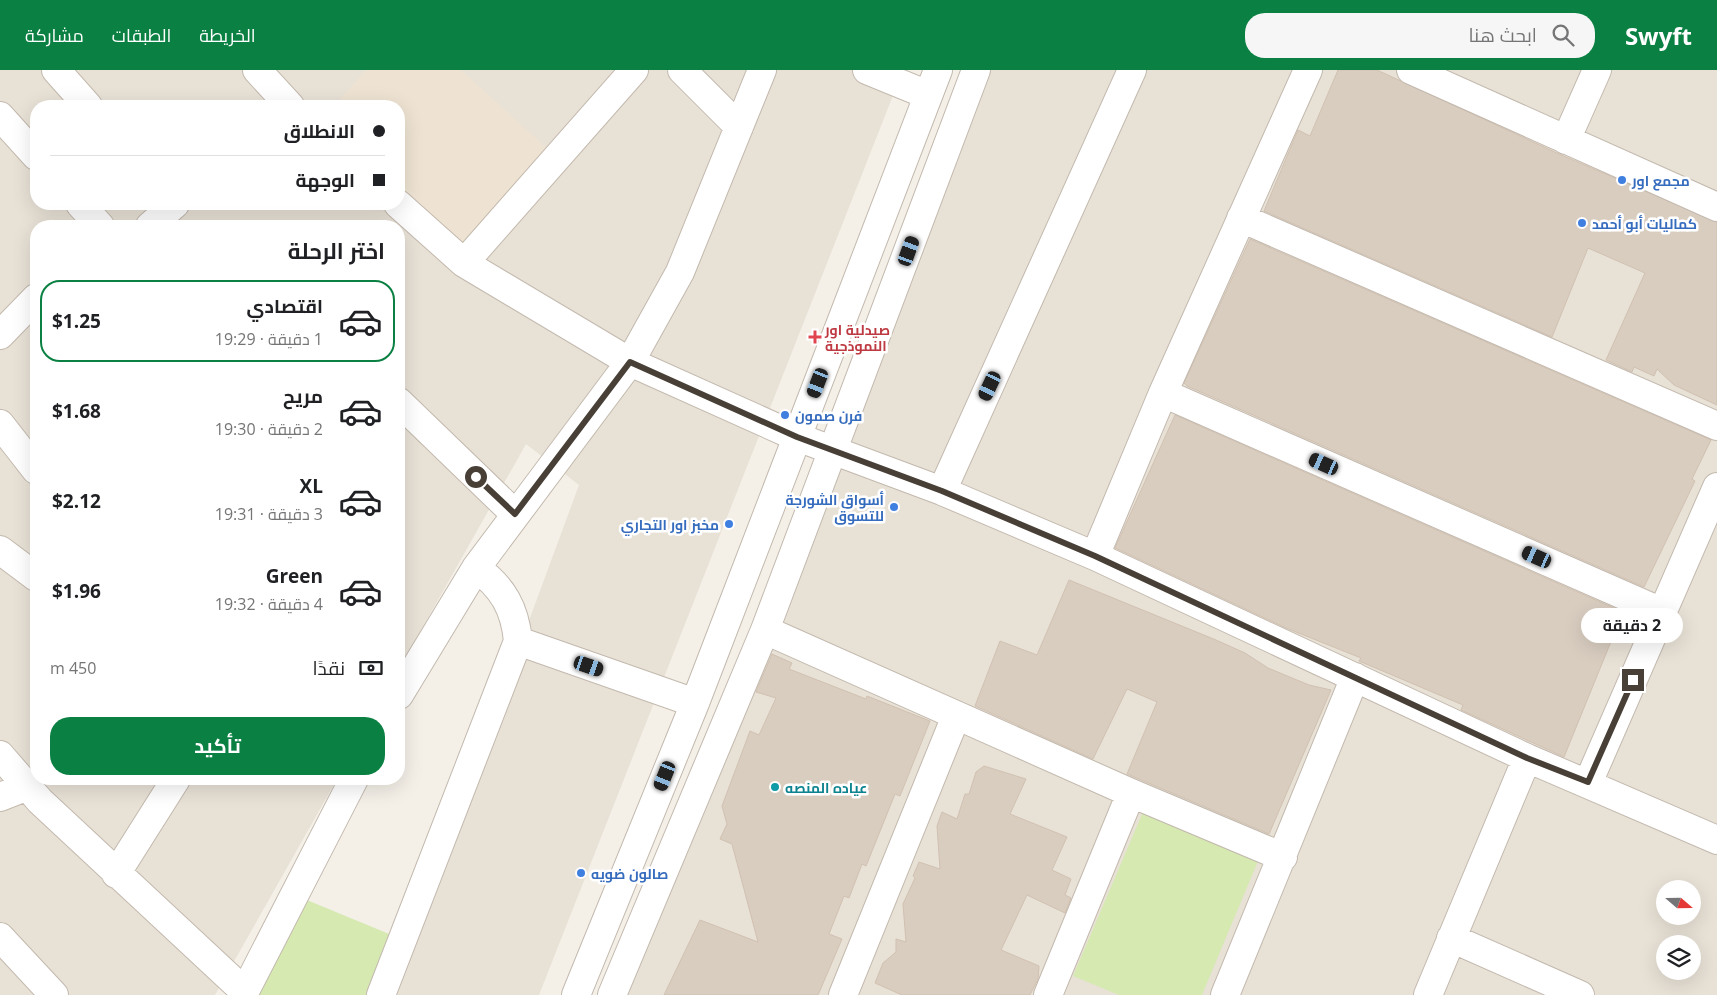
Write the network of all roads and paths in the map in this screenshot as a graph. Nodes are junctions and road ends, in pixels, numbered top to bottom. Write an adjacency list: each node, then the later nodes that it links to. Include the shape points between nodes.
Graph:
1 (56, 70): 13 (street)
2 (257, 70): 14 (street)
3 (634, 70): 26 (street)
4 (682, 70): 16 (street)
5 (762, 70): 16 (street)
6 (867, 70): 12 (street)
7 (976, 70): 35 (street)
8 (1132, 70): 38 (street)
9 (1308, 70): 23 (street)
10 (1410, 70): 17 (street)
11 (1597, 70): 17 (street)
12 (933, 82): 34 (street)
13 (83, 100)
14 (279, 100)
15 (0, 116): 18 (street)
16 (739, 127): 29 (street, via 680,272)
17 (1566, 140): 19 (street)
18 (30, 149)
19 (1717, 207)
20 (85, 210): 24 (street)
21 (168, 210): 25 (street)
22 (405, 210): 26 (street)
23 (1241, 218): 30 (street); 33 (street)
24 (95, 220)
25 (157, 220)
26 (464, 263): 29 (street)
27 (30, 304): 28 (street)
28 (0, 335)
29 (630, 362): 34 (street); 39 (street)
30 (1163, 394): 41 (street); 44 (street)
31 (405, 408): 39 (street)
32 (0, 424): 36 (street)
33 (1717, 426)
34 (797, 437): 35 (street); 49 (street)
35 (834, 450): 38 (street); 45 (street)
36 (30, 462)
37 (1717, 487): 44 (street)
38 (942, 491): 41 (street)
39 (515, 514): 42 (street)
40 (0, 550): 43 (street)
41 (1095, 556): 47 (street)
42 (476, 568): 46 (street, via 502,591 511,607); 48 (street)
43 (30, 572)
44 (1662, 612): 53 (street)
45 (765, 630): 50 (street); 68 (street)
46 (518, 641): 49 (street); 66 (street)
47 (1355, 677): 52 (street); 60 (street)
48 (405, 685)
49 (695, 703): 67 (street)
50 (956, 716): 57 (street); 69 (street)
51 (0, 755): 56 (street)
52 (1527, 758): 53 (street); 63 (street)
53 (1588, 782): 59 (street)
54 (172, 785): 61 (street)
55 (351, 785): 64 (street)
56 (28, 786): 58 (street); 61 (street)
57 (1131, 793): 60 (street); 70 (street)
58 (0, 797)
59 (1717, 840)
60 (1283, 857): 71 (street)
61 (116, 874): 64 (street)
62 (0, 937): 65 (street)
63 (1451, 938): 72 (street); 73 (street)
64 (244, 993)
65 (54, 995)
66 (381, 995)
67 (576, 995)
68 (612, 995)
69 (843, 995)
70 (1049, 995)
71 (1225, 995)
72 (1428, 995)
73 (1580, 995)

